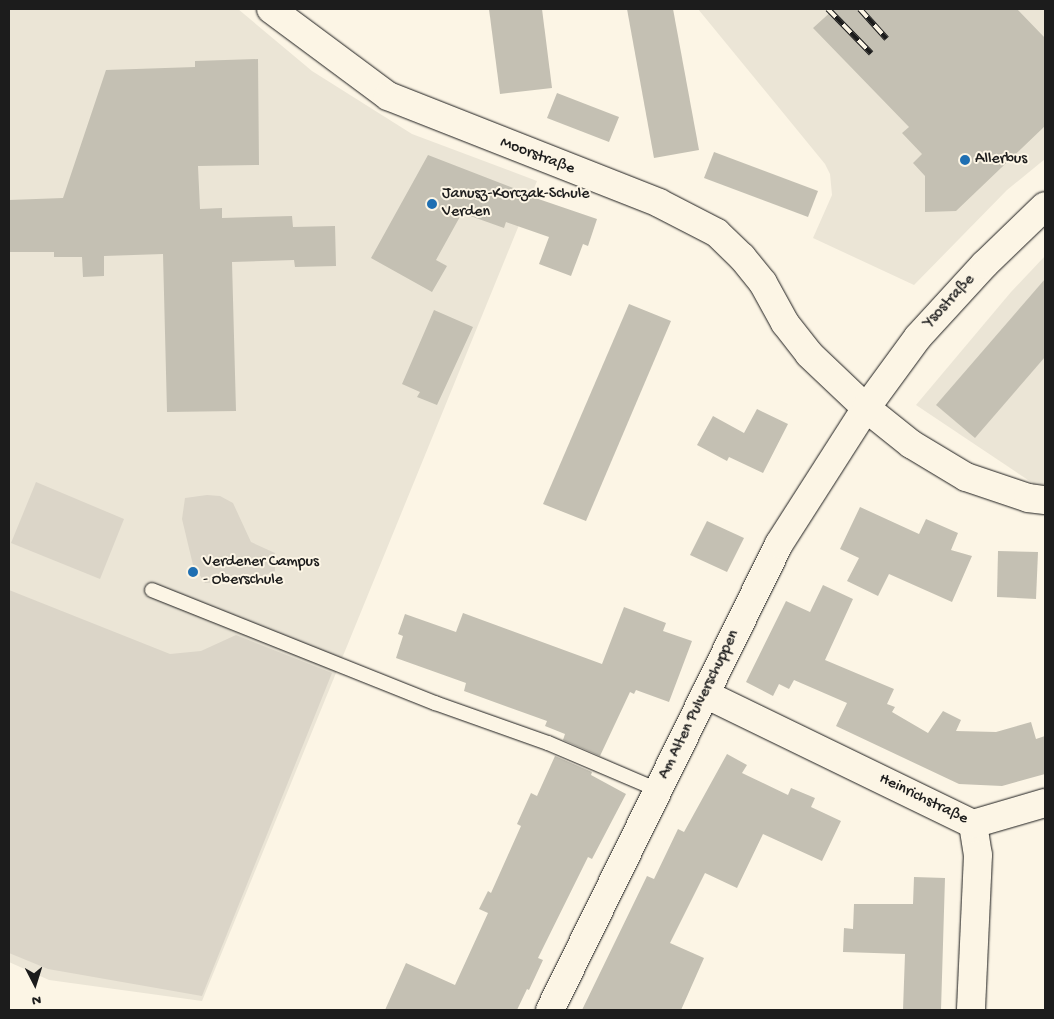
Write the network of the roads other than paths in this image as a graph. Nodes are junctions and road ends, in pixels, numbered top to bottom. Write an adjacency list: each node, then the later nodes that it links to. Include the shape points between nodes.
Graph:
1 (271, 9): 3 (street, Moorstraße, via 388,96 659,203 716,233 742,257 763,283 785,323 809,354)
2 (1045, 206): 3 (street, Ysostraße, via 985,264 918,337)
3 (866, 408): 4 (street, Moorstraße, via 911,444 966,477 1028,498); 6 (street, Am Alten Pulverschuppen, via 779,544)
4 (1045, 500)
5 (152, 590): 7 (lane, via 426,700 548,743)
6 (706, 694): 7 (street, Am Alten Pulverschuppen); 9 (street, Heinrichstraße)
7 (658, 790): 10 (street, Am Alten Pulverschuppen)
8 (1045, 803): 9 (street)
9 (973, 824): 11 (street, Heinrichstraße, via 978,855)
10 (550, 1010)
11 (972, 1010)

